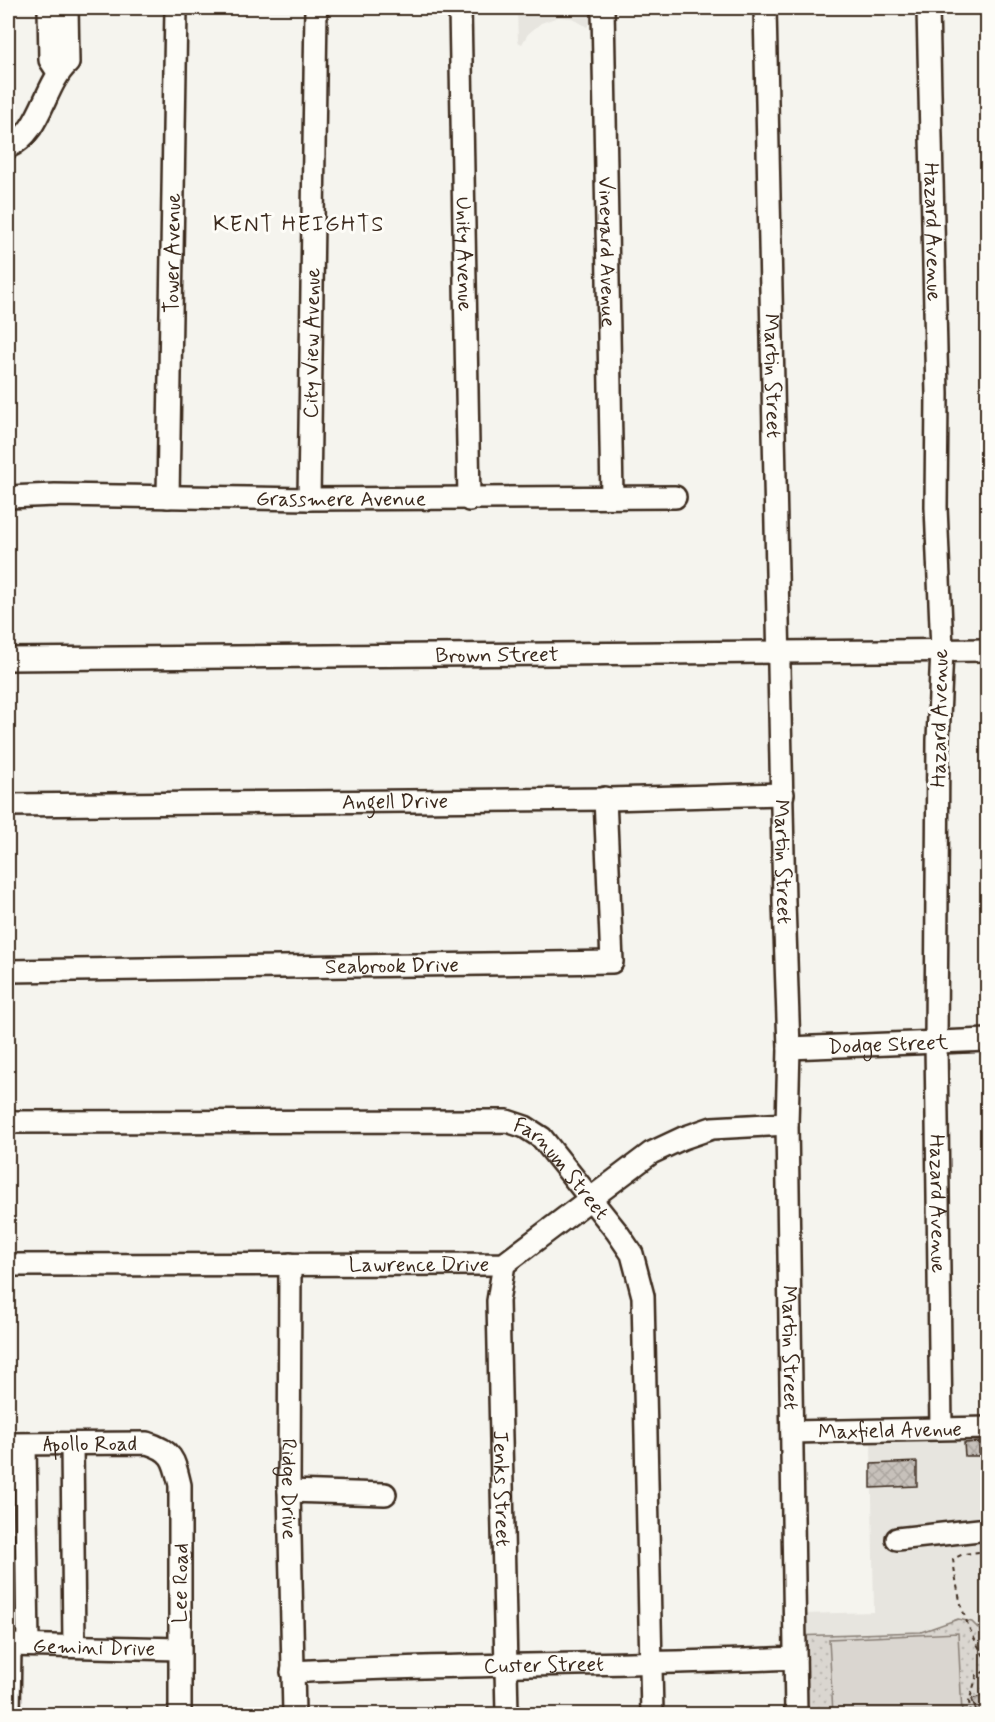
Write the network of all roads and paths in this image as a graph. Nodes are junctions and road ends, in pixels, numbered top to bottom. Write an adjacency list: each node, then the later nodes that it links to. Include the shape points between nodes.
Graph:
1 (49, 8): 9 (street, via 50,60)
2 (67, 8): 9 (street, via 68,63)
3 (176, 8): 12 (street, Tower Avenue)
4 (316, 8): 15 (street, City View Avenue)
5 (460, 8): 16 (street, Unity Avenue)
6 (603, 8): 13 (street, Vineyard Avenue)
7 (765, 8): 19 (street, Martin Street)
8 (928, 8): 17 (street, Hazard Avenue)
9 (58, 72): 10 (street, via 31,127)
10 (8, 147)
11 (8, 497): 12 (street, Grassmere Avenue)
12 (168, 497): 15 (street, Grassmere Avenue)
13 (612, 497): 14 (street, Grassmere Avenue); 16 (street, Grassmere Avenue)
14 (675, 497)
15 (309, 499): 16 (street, Grassmere Avenue)
16 (469, 500)
17 (942, 650): 18 (street, Brown Street); 19 (street, Brown Street); 26 (street, Hazard Avenue)
18 (987, 650)
19 (779, 653): 20 (street, Brown Street); 21 (street, Martin Street)
20 (8, 659)
21 (783, 794): 22 (street, Angell Drive); 27 (street, Martin Street)
22 (605, 798): 23 (street, Angell Drive); 24 (street, Seabrook Drive, via 612,962)
23 (8, 805)
24 (8, 971)
25 (987, 1040): 26 (street, Dodge Street)
26 (936, 1041): 27 (street, Dodge Street); 34 (street, Hazard Avenue)
27 (789, 1048): 29 (street, Martin Street)
28 (8, 1122): 30 (street, Farnum Street, via 507,1121 542,1138)
29 (787, 1124): 30 (street, Lawrence Drive, via 712,1128 683,1137 651,1153); 36 (street, Martin Street)
30 (590, 1199): 32 (street, Lawrence Drive); 50 (street, Farnum Street, via 632,1254 643,1296)
31 (290, 1264): 32 (street, Lawrence Drive); 33 (street, Lawrence Drive); 40 (street, Ridge Drive)
32 (504, 1264): 51 (street, Jenks Street, via 498,1301)
33 (8, 1265)
34 (941, 1428): 35 (street, Maxfield Avenue); 36 (street, Maxfield Avenue)
35 (987, 1428)
36 (792, 1432): 48 (street, Martin Street)
37 (16, 1444): 38 (street, Apollo Road); 45 (street)
38 (72, 1444): 39 (street, Apollo Road, via 147,1443); 46 (street)
39 (169, 1453): 47 (street, Lee Road, via 180,1485)
40 (289, 1491): 41 (street); 53 (street, Ridge Drive)
41 (385, 1494)
42 (987, 1529): 43 (street)
43 (897, 1539)
44 (987, 1551): 49 (path, via 953,1559 958,1600 967,1629)
45 (15, 1645): 46 (street, Gemini Drive); 54 (street)
46 (74, 1646): 47 (street, Gemini Drive)
47 (179, 1650): 55 (street, Lee Road)
48 (795, 1658): 50 (street, Custer Street); 59 (street, Martin Street)
49 (987, 1663)
50 (651, 1665): 51 (street, Custer Street); 58 (street, Farnum Street)
51 (505, 1667): 53 (street, Custer Street); 57 (street, Jenks Street)
52 (987, 1670): 60 (path, via 977,1676 969,1702)
53 (292, 1672): 56 (street, Ridge Drive)
54 (9, 1714)
55 (180, 1714)
56 (294, 1714)
57 (507, 1714)
58 (652, 1714)
59 (796, 1714)
60 (971, 1714)

